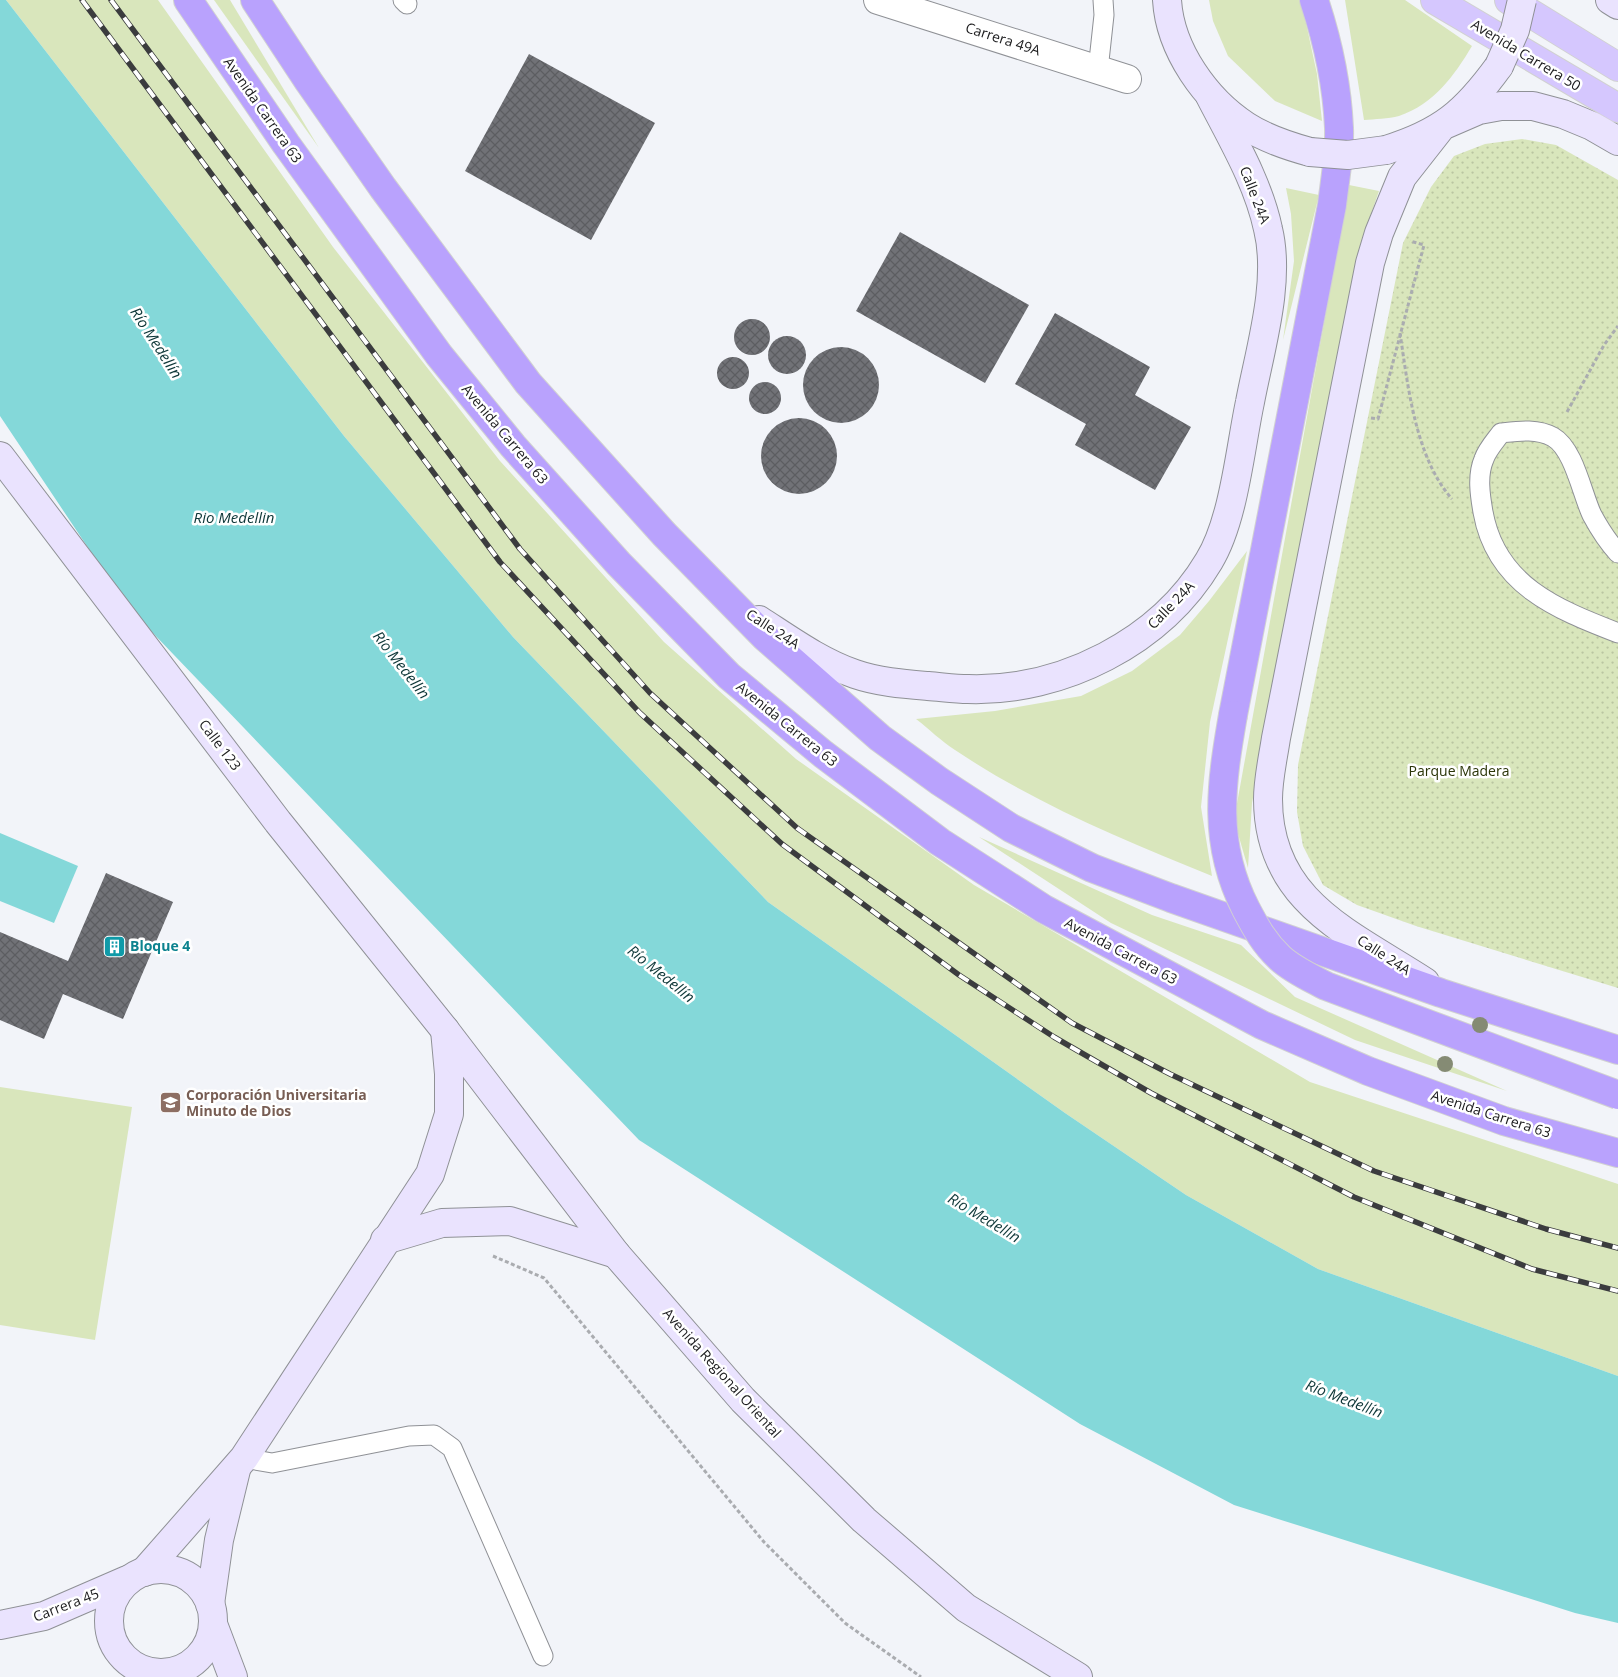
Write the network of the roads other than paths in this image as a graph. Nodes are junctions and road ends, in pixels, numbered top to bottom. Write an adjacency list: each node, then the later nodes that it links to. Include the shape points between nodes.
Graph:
1 (188, 0): 27 (highway, Avenida Carrera 63, via 286,144 439,355 513,446 619,564 729,676 823,754 940,842 1044,910 1262,1025 1368,1071 1504,1121)
2 (254, 0): 21 (highway, via 383,188 528,383 664,534)
3 (878, 0): 13 (street, Carrera 49A)
4 (1103, 0): 13 (lane)
5 (1167, 0): 15 (main road, via 1176,37 1190,68)
6 (1314, 0): 26 (highway, bridge, via 1328,44 1336,87 1337,165 1223,776 1221,822 1227,861 1241,900 1262,939 1282,960 1326,986)
7 (1435, 0): 16 (main road, Avenida Carrera 50)
8 (1509, 0): 12 (main road)
9 (1522, 0): 17 (main road, bridge, via 1515,30 1499,66 1475,99)
10 (1610, 0): 11 (main road)
11 (1618, 5)
12 (1618, 67)
13 (1098, 70): 14 (street, Carrera 49A)
14 (1128, 79)
15 (1210, 96): 17 (main road, bridge, via 1246,126 1276,142 1310,152 1348,155 1386,150); 21 (main road, Calle 24A, via 1260,201 1269,231 1272,276 1227,519 1210,560 1186,594 1147,631 1109,656 1057,677 1016,686 970,690 904,684 856,674 814,656)
16 (1618, 108)
17 (1442, 126): 18 (main road, via 1479,110 1533,106 1570,117); 23 (main road, Calle 24A, via 1402,177 1370,263 1276,738 1268,797 1270,827 1278,858 1303,898 1333,922)
18 (1618, 141)
19 (0, 456): 24 (main road, Calle 123, via 278,822)
20 (1618, 553): 22 (lane, via 1592,514 1575,469 1554,437 1526,429 1501,433 1484,459 1479,491 1485,524 1499,557 1515,578 1542,599)
21 (732, 603): 23 (highway, via 818,686 880,738 1011,828 1092,868 1154,892)
22 (1618, 633)
23 (1441, 993): 25 (highway)
24 (446, 1030): 28 (main road, via 449,1114 430,1174); 29 (main road, Avenida Regional Oriental)
25 (1618, 1050)
26 (1618, 1095)
27 (1618, 1153)
28 (386, 1240): 29 (main road, via 442,1223 510,1221); 30 (main road)
29 (616, 1254): 37 (main road, Avenida Regional Oriental, via 743,1400 864,1520 966,1608)
30 (241, 1462): 31 (main road); 32 (main road, via 219,1540); 34 (lane, via 272,1463 409,1436 434,1435 452,1448)
31 (137, 1575): 32 (main road, via 160,1568 191,1578 203,1589); 33 (main road, Carrera 45, via 44,1616); 35 (main road, via 119,1589 112,1603 108,1618 110,1635 128,1662)
32 (212, 1614): 35 (main road, via 210,1640 202,1655 189,1666); 36 (main road)
33 (0, 1625)
34 (543, 1656)
35 (161, 1676)
36 (232, 1677)
37 (1078, 1677)

